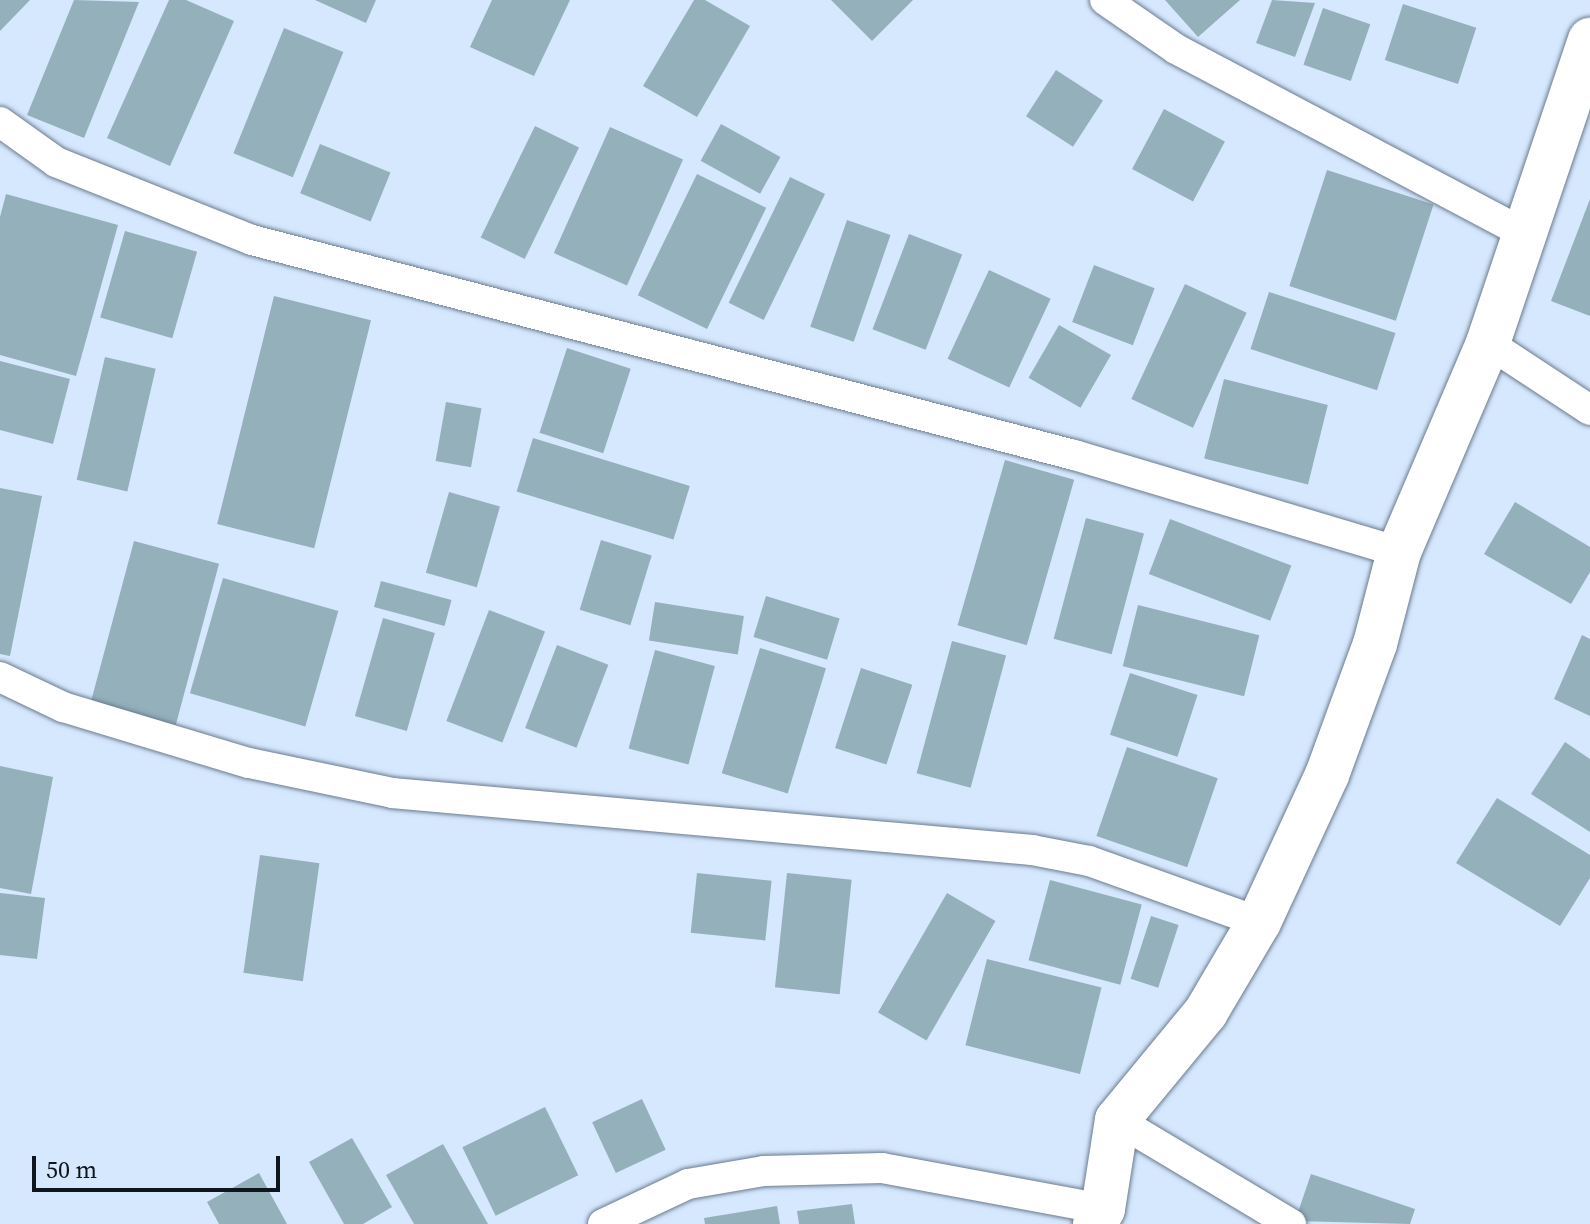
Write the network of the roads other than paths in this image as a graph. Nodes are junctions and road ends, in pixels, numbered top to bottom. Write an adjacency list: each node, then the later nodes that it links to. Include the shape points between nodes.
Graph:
1 (1105, 0): 4 (street, via 1176,49)
2 (1590, 40): 4 (street)
3 (0, 122): 7 (street, via 56,162 252,240 1074,455)
4 (1521, 232): 5 (street)
5 (1488, 343): 6 (street); 7 (street)
6 (1590, 410)
7 (1399, 552): 9 (street, via 1375,644 1327,775)
8 (0, 677): 9 (street, via 63,707 249,763 392,793 1032,850 1089,861)
9 (1259, 922): 10 (street, via 1206,1012)
10 (1117, 1120): 11 (street); 13 (street)
11 (1099, 1217): 12 (street, via 882,1168 764,1171 688,1184)
12 (603, 1224)
13 (1291, 1224)

